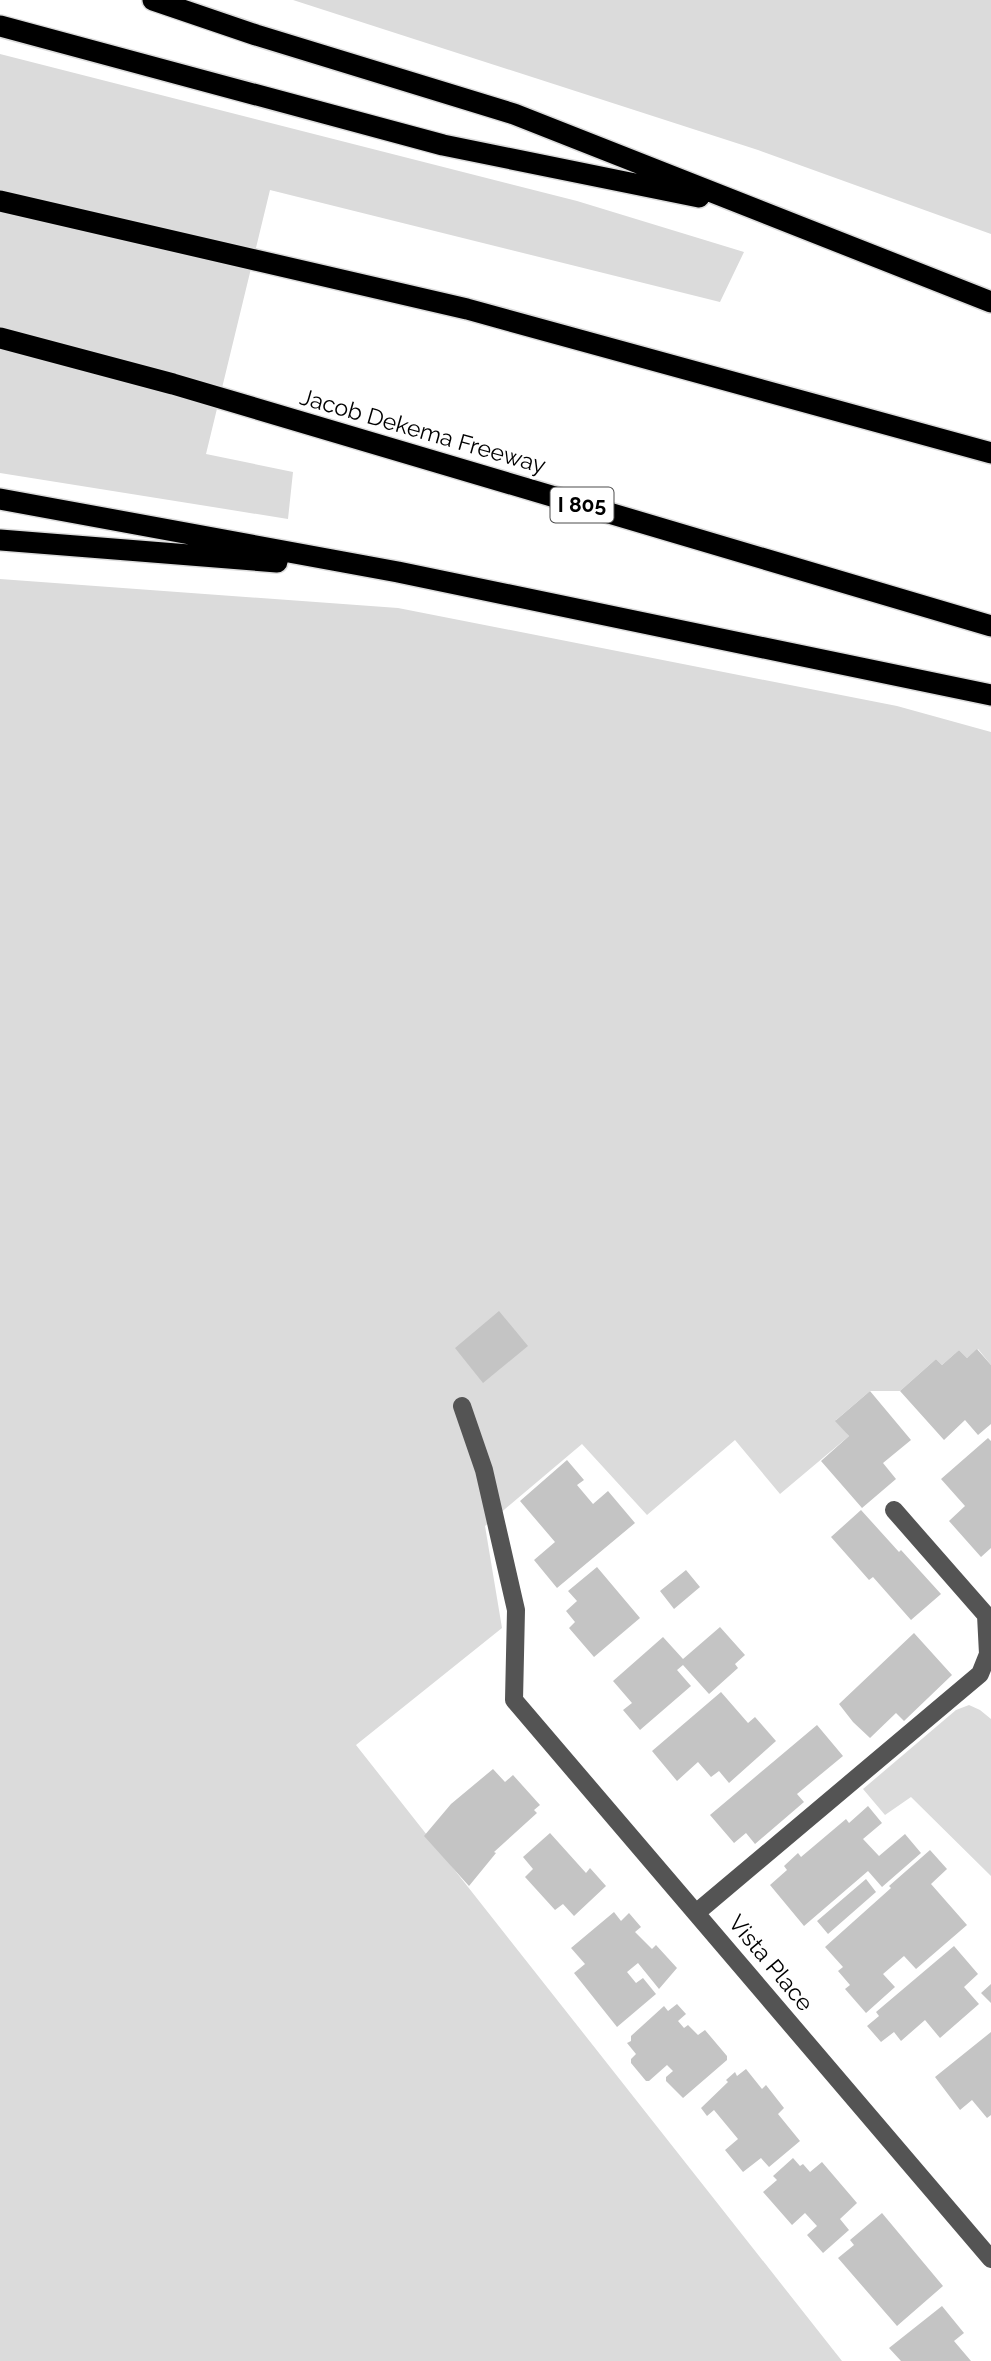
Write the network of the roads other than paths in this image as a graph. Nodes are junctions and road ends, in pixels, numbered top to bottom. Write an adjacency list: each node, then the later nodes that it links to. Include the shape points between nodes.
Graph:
1 (153, 0): 4 (highway, via 514,114)
2 (0, 26): 4 (highway, via 443,145)
3 (0, 201): 7 (highway, via 467,309)
4 (756, 209): 5 (highway)
5 (991, 302)
6 (0, 338): 11 (highway, Jacob Dekema Freeway / I 805, via 173,384)
7 (991, 453)
8 (0, 499): 10 (highway)
9 (0, 540): 10 (highway)
10 (398, 572): 12 (highway)
11 (991, 626)
12 (991, 695)
13 (463, 1406): 15 (street, Vista Place, via 484,1470 516,1610 514,1700)
14 (894, 1510): 15 (street, via 986,1615 988,1654 980,1674)
15 (696, 1913): 16 (street, Vista Place)
16 (991, 2259)

